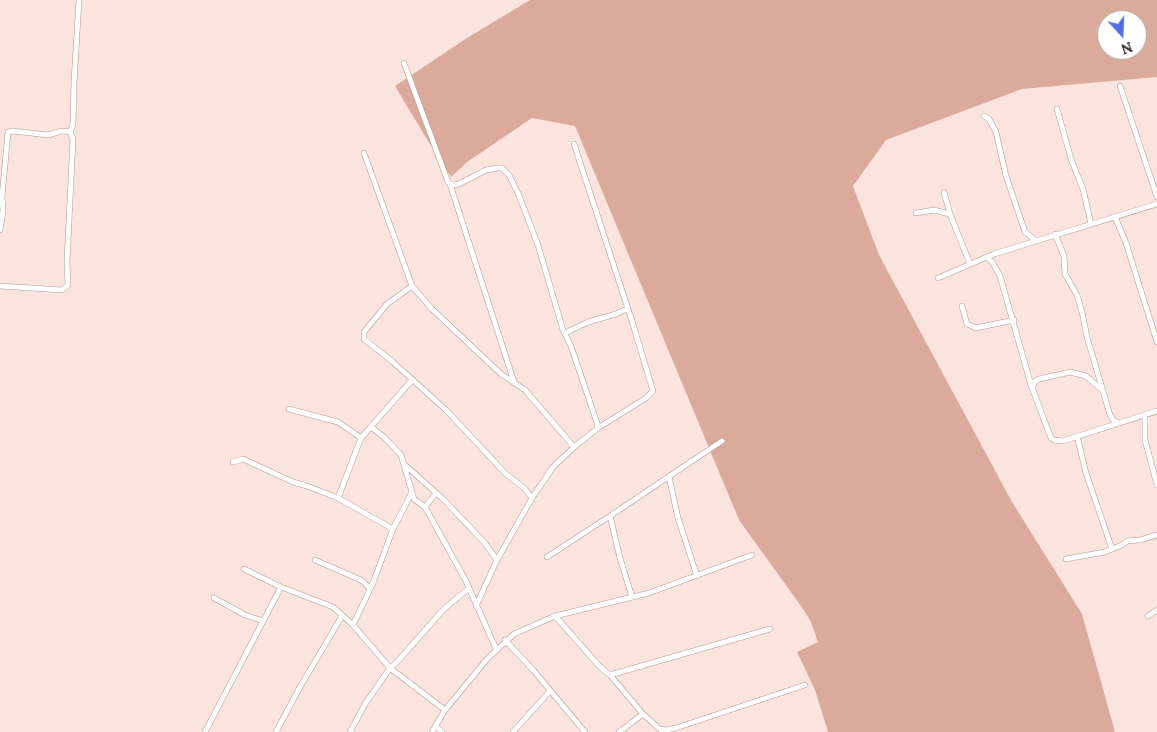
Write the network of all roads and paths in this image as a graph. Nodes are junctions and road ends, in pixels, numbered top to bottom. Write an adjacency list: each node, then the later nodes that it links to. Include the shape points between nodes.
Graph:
1 (79, 0): 6 (street)
2 (404, 63): 9 (street, via 444,177)
3 (1120, 86): 11 (street)
4 (1057, 109): 16 (street)
5 (984, 116): 19 (street, via 996,132 1006,176 1026,232)
6 (70, 132): 17 (street, via 48,135 8,132); 23 (street, via 73,139 68,286 62,290)
7 (574, 144): 26 (street)
8 (364, 153): 24 (street)
9 (450, 184): 28 (street, via 459,184 494,168 502,168 509,176 538,245); 31 (street)
10 (944, 192): 14 (street)
11 (1157, 198)
12 (1157, 204): 15 (street)
13 (916, 213): 14 (street, via 934,210)
14 (950, 214): 21 (street)
15 (1115, 217): 16 (street); 29 (street)
16 (1091, 224): 18 (street)
17 (0, 230)
18 (1056, 234): 19 (street); 33 (street, via 1064,256 1065,274 1082,312)
19 (1035, 240): 20 (street)
20 (987, 257): 21 (street); 27 (street, via 1000,276)
21 (970, 264): 22 (street)
22 (938, 278)
23 (0, 286)
24 (412, 286): 30 (street, via 387,304 363,336); 31 (street, via 501,374)
25 (962, 306): 27 (street, via 966,323 976,328)
26 (627, 309): 28 (street); 39 (street, via 653,391)
27 (1014, 320): 32 (street)
28 (564, 333): 39 (street)
29 (1157, 342)
30 (412, 380): 38 (street); 51 (street)
31 (514, 382): 43 (street, via 528,393)
32 (1033, 390): 33 (street, via 1034,382 1070,372 1086,376); 37 (street, via 1048,435 1054,440 1063,441)
33 (1103, 390): 37 (street, via 1110,415)
34 (289, 409): 40 (street, via 338,422)
35 (1157, 411): 36 (street)
36 (1145, 416): 37 (street); 47 (street, via 1145,440)
37 (1119, 423)
38 (372, 427): 40 (street); 45 (street, via 401,454)
39 (598, 428): 43 (street)
40 (361, 438): 50 (street)
41 (1078, 440): 56 (street)
42 (722, 441): 46 (street)
43 (574, 447): 51 (street, via 553,467)
44 (233, 462): 50 (street, via 243,459)
45 (405, 464): 48 (street); 49 (street)
46 (669, 477): 53 (street); 63 (street)
47 (1157, 485)
48 (412, 492): 52 (street); 54 (street)
49 (436, 493): 52 (street); 60 (street, via 484,542)
50 (338, 498): 54 (street)
51 (532, 498): 60 (street)
52 (425, 507): 66 (street)
53 (610, 516): 58 (street); 67 (street)
54 (393, 529): 65 (street)
55 (1157, 535): 56 (street, via 1127,541)
56 (1112, 549): 61 (street)
57 (752, 556): 63 (street)
58 (547, 557)
59 (315, 560): 65 (street, via 361,580)
60 (497, 560): 69 (street)
61 (1066, 560)
62 (244, 568): 64 (street)
63 (697, 576): 67 (street)
64 (281, 587): 71 (street, via 333,607); 74 (street)
65 (370, 588): 75 (street)
66 (469, 588): 69 (street); 79 (street, via 444,609)
67 (632, 597): 72 (street)
68 (214, 598): 74 (street)
69 (476, 606): 78 (street)
70 (1157, 610): 73 (street)
71 (342, 616): 75 (street); 88 (street)
72 (555, 616): 77 (street); 80 (street)
73 (1148, 616)
74 (263, 621): 87 (street)
75 (353, 625): 79 (street)
76 (770, 629): 80 (street)
77 (505, 640): 78 (street); 82 (street)
78 (496, 649): 83 (street)
79 (390, 668): 83 (street); 89 (street)
80 (610, 675): 84 (street)
81 (805, 685): 86 (street, via 676,728)
82 (550, 691): 92 (street); 93 (street)
83 (445, 710): 85 (street)
84 (643, 714): 86 (street); 94 (street)
85 (436, 726): 90 (street); 91 (street)
86 (661, 730)
87 (205, 732)
88 (276, 732)
89 (350, 732)
90 (432, 732)
91 (442, 732)
92 (513, 732)
93 (584, 732)
94 (619, 732)

